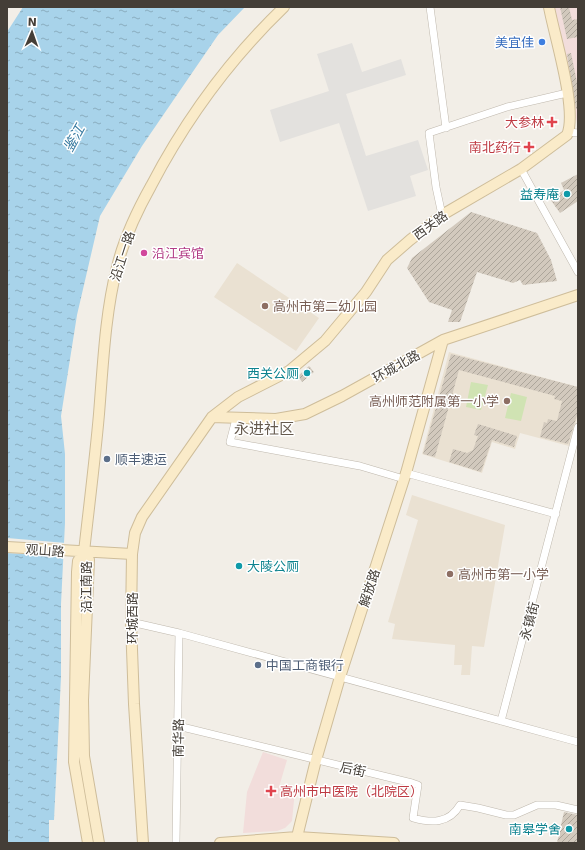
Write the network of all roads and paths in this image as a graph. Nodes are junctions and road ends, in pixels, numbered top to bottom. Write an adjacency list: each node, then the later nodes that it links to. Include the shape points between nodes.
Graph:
1 (284, 7): 18 (street, 沿江一路, via 222,74 170,148 123,246 112,291 105,343)
2 (430, 7): 5 (street)
3 (549, 7): 4 (street, 西关路)
4 (568, 93): 5 (street, via 506,107); 6 (street, 西关路)
5 (446, 128): 8 (street, via 430,132 428,136)
6 (573, 133): 7 (street, 西关路)
7 (521, 169): 8 (street, 西关路); 9 (street)
8 (442, 216): 12 (street, 西关路, via 387,260 366,292 325,341 289,371 238,397)
9 (578, 272)
10 (578, 295): 11 (street, 环城北路)
11 (443, 340): 13 (street, 环城北路, via 336,400 305,414 276,420); 15 (street, 解放路)
12 (212, 417): 13 (street, 环城北路); 19 (street, 环城西路, via 142,518 135,533)
13 (236, 419): 15 (street, via 230,442)
14 (578, 427): 16 (street, 永镇街)
15 (405, 476): 16 (street); 22 (street, 解放路)
16 (556, 514): 23 (street, 永镇街)
17 (7, 547): 18 (street, 观山路)
18 (84, 552): 19 (street, 观山路); 30 (street, 沿江南路, via 78,561 77,572 74,762); 31 (street, 沿江南路, via 88,560 83,700 84,756)
19 (132, 554): 20 (street, 环城西路)
20 (131, 622): 21 (street); 32 (street, 环城西路)
21 (179, 633): 22 (street); 24 (street, 南华路)
22 (340, 678): 23 (street); 26 (street, 解放路)
23 (501, 721): 25 (street)
24 (178, 726): 26 (street, 后街); 33 (street, 南华路)
25 (578, 742)
26 (316, 760): 27 (street, 后街, via 418,785 412,818 426,821 432,822 452,816 460,806 506,816 537,805 556,805); 28 (street, 解放路)
27 (578, 810)
28 (297, 837): 29 (street); 34 (street)
29 (366, 842): 35 (street)
30 (88, 843)
31 (99, 843)
32 (143, 843)
33 (176, 843)
34 (220, 843)
35 (394, 843)

